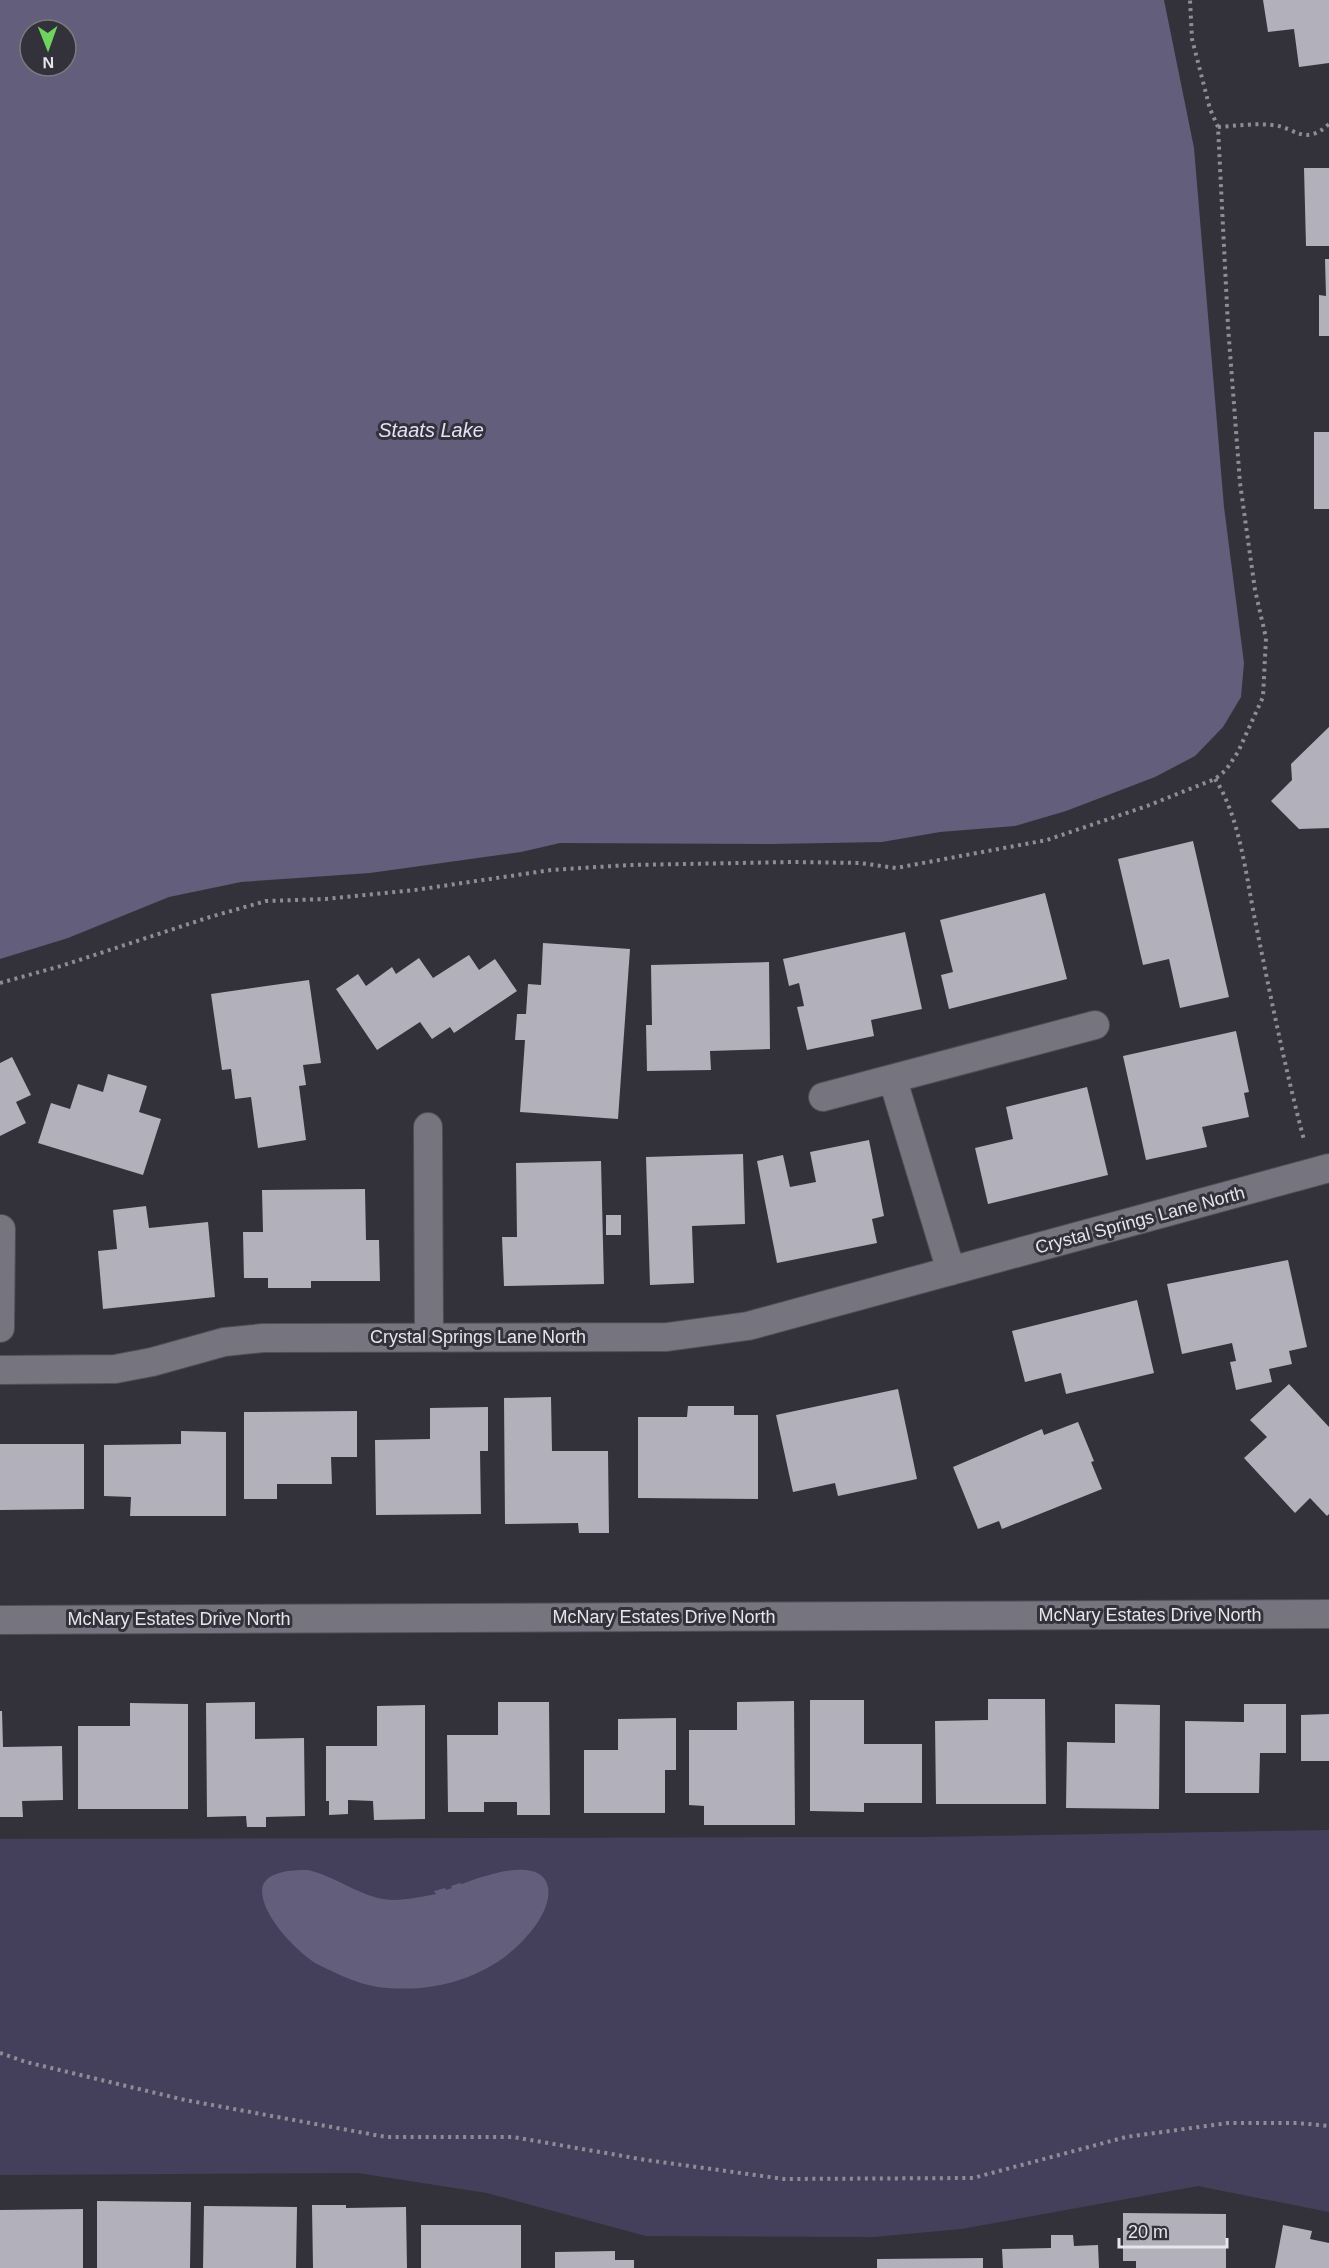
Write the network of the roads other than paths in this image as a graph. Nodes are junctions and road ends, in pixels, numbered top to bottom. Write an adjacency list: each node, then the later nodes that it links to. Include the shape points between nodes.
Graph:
1 (1095, 1025): 2 (street)
2 (893, 1080): 3 (street); 7 (street)
3 (823, 1097)
4 (428, 1127): 9 (street)
5 (1321, 1171): 7 (street, Crystal Springs Lane North)
6 (1, 1229): 8 (street)
7 (951, 1271): 9 (street, Crystal Springs Lane North, via 715,1332 667,1337)
8 (0, 1328)
9 (429, 1338): 10 (street, Crystal Springs Lane North, via 263,1338 224,1342 115,1369)
10 (0, 1370)
11 (1329, 1614): 12 (street, McNary Estates Drive North)
12 (0, 1620)

